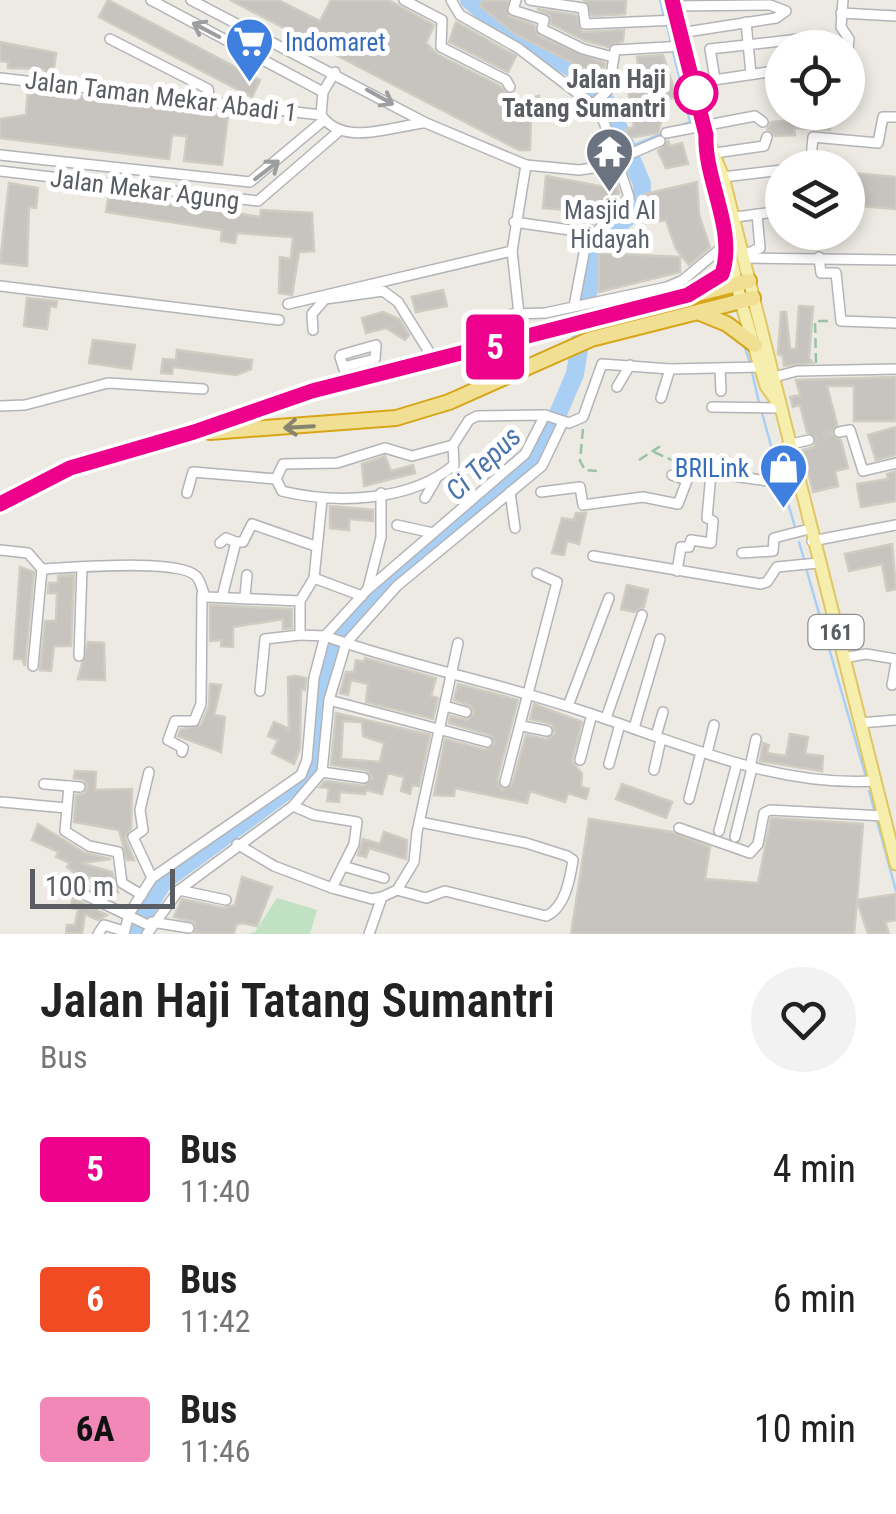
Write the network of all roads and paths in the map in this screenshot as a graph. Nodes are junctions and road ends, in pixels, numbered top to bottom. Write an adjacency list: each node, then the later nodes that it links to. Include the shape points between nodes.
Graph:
1 (151, 0): 25 (street, one-way to 1)
2 (191, 0): 18 (street)
3 (404, 0): 24 (street, via 442,20 440,47)
4 (451, 0): 27 (street, via 460,16)
5 (516, 0): 17 (street, via 513,10 545,20 542,28)
6 (530, 0): 13 (street, via 582,8 586,24)
7 (843, 0): 9 (street)
8 (672, 3): 11 (street, via 786,12); 13 (main road, 161)
9 (842, 13): 10 (street); 12 (street)
10 (896, 16)
11 (746, 22): 13 (street); 16 (street)
12 (842, 30)
13 (680, 33): 17 (street, via 615,50); 23 (main road, 161)
14 (110, 39): 26 (street, via 208,89)
15 (765, 42): 16 (street)
16 (748, 44): 20 (street); 22 (street, via 710,49)
17 (613, 56): 27 (street, via 612,77)
18 (334, 72): 25 (street); 30 (street, one-way to 30)
19 (765, 72): 20 (street)
20 (752, 74): 22 (street)
21 (0, 78): 26 (street, Jalan Taman Mekar Abadi 1)
22 (715, 79): 23 (street)
23 (693, 83): 32 (main road, 161)
24 (510, 87)
25 (323, 92): 28 (street)
26 (210, 101): 28 (street, Jalan Taman Mekar Abadi 1)
27 (597, 101): 39 (street)
28 (322, 117): 33 (street); 41 (street, Jalan Mekar Agung, one-way to 28, via 250,182)
29 (896, 117): 35 (street, via 883,116 878,144 814,138)
30 (426, 122): 33 (street); 40 (street)
31 (762, 122): 32 (street, via 758,116)
32 (705, 130): 36 (main road, 161); 39 (street, via 663,137)
33 (338, 132): 46 (street, Jalan Mekar Agung, via 258,201)
34 (768, 137): 36 (street, via 764,146)
35 (813, 150)
36 (711, 153): 45 (main road, 161); 49 (main road, 161)
37 (0, 154): 38 (street, Jalan Mekar Agung)
38 (23, 157): 41 (street, Jalan Mekar Agung); 44 (street)
39 (618, 159): 40 (street, via 579,170); 51 (street, via 628,196)
40 (526, 165): 50 (street)
41 (128, 168): 46 (street)
42 (0, 172): 44 (street, Jalan Mekar Agung)
43 (765, 172): 45 (street)
44 (22, 174): 46 (street, Jalan Mekar Agung)
45 (723, 177): 49 (main road, 161)
46 (126, 186)
47 (765, 213): 48 (street)
48 (757, 214): 49 (street); 54 (street, via 760,248)
49 (726, 219): 52 (main road, 161); 54 (main road, 161)
50 (514, 222): 51 (street); 53 (street)
51 (591, 234): 63 (street)
52 (726, 246): 57 (main road, 161); 60 (highway, via 722,274); 63 (street, via 683,280)
53 (512, 251): 59 (street); 63 (street, via 516,314)
54 (743, 257): 55 (street); 57 (main road, 161)
55 (820, 258): 56 (street); 66 (street, via 820,273 836,274)
56 (896, 260)
57 (743, 282): 60 (highway); 61 (main road, 161)
58 (0, 286): 65 (street)
59 (360, 288): 62 (street); 68 (street, via 318,304); 71 (street, via 391,295)
60 (688, 295): 69 (highway)
61 (747, 300): 64 (highway); 70 (main road, 161); 80 (main road, 161)
62 (288, 304)
63 (575, 306)
64 (699, 312): 70 (highway); 72 (highway, via 592,340)
65 (279, 320)
66 (841, 321): 67 (street); 79 (path, via 815,321)
67 (896, 323)
68 (312, 330)
69 (519, 341): 71 (highway); 72 (highway)
70 (755, 345): 75 (main road, 161)
71 (436, 362): 81 (highway)
72 (530, 365): 92 (highway, one-way to 92, via 396,418)
73 (630, 365): 77 (street); 82 (street); 90 (street, via 600,366)
74 (344, 367): 81 (street)
75 (761, 367): 76 (street); 86 (main road, 161)
76 (720, 369): 77 (street); 84 (street)
77 (670, 370): 85 (street)
78 (896, 370): 79 (street)
79 (816, 371): 80 (street)
80 (774, 377): 86 (main road, 161)
81 (348, 383): 92 (highway)
82 (616, 387)
83 (203, 389): 87 (street, via 108,384)
84 (721, 391)
85 (661, 398)
86 (777, 404): 88 (street); 95 (main road, 161)
87 (0, 406)
88 (712, 407)
89 (547, 415): 91 (street); 96 (street, via 472,417); 120 (street, via 525,454)
90 (584, 418): 91 (street); 101 (path, via 580,461 585,470)
91 (562, 422): 108 (street, via 542,466)
92 (194, 432): 114 (highway, via 70,468)
93 (839, 432): 100 (street, via 850,430 863,470)
94 (809, 440): 95 (street)
95 (787, 444): 106 (main road, 161)
96 (454, 445): 105 (street, via 412,456 386,448 337,462 283,464); 107 (street, via 454,465)
97 (662, 445): 98 (path)
98 (654, 452): 99 (path); 104 (path)
99 (639, 460)
100 (896, 463)
101 (597, 471)
102 (711, 473): 104 (street); 106 (street); 131 (street, via 711,542 691,540 681,547)
103 (672, 475): 104 (street)
104 (688, 475): 115 (street, via 679,502)
105 (276, 478): 110 (street, via 192,472); 113 (street, via 282,491)
106 (786, 479): 121 (main road, 161)
107 (435, 481): 111 (street); 112 (street)
108 (510, 492): 118 (street); 145 (street, via 397,586)
109 (541, 492): 115 (street, via 580,486 583,505 643,497)
110 (187, 493)
111 (381, 493): 113 (street); 135 (street, via 381,537)
112 (425, 498)
113 (322, 500): 124 (street)
114 (0, 504)
115 (671, 504): 116 (street)
116 (669, 517)
117 (398, 525): 120 (street)
118 (515, 528)
119 (895, 528): 121 (street)
120 (433, 534): 135 (street)
121 (811, 535): 126 (street, via 774,538 773,551); 128 (main road, 161)
122 (236, 542): 123 (street); 124 (street, via 243,542 252,524); 137 (street)
123 (220, 543)
124 (316, 546): 134 (street)
125 (0, 550): 130 (street, via 28,553)
126 (742, 553)
127 (592, 556): 131 (street)
128 (810, 564): 131 (street, via 775,567 761,584); 148 (main road, 161)
129 (82, 568): 130 (street); 136 (street, via 194,574); 147 (street)
130 (42, 569): 150 (street)
131 (678, 571)
132 (537, 574): 154 (street, via 557,582)
133 (247, 575): 138 (street)
134 (314, 578): 135 (street); 140 (street)
135 (364, 593): 143 (street)
136 (202, 594): 137 (street); 173 (street, via 200,704 194,721 176,721 168,740)
137 (222, 596): 138 (street)
138 (245, 596): 140 (street)
139 (609, 598): 157 (street)
140 (300, 601): 142 (street)
141 (642, 615): 161 (street)
142 (300, 635): 143 (street); 153 (street, via 265,639)
143 (326, 636): 145 (street); 201 (street, via 300,775)
144 (660, 639): 167 (street)
145 (344, 642): 151 (street); 155 (street)
146 (458, 643): 151 (street)
147 (80, 656)
148 (843, 658): 149 (street, via 866,654); 163 (main road, 161)
149 (896, 661): 152 (street)
150 (33, 666)
151 (452, 673): 154 (street); 156 (street)
152 (892, 685)
153 (260, 690)
154 (530, 698): 157 (street); 165 (street)
155 (329, 700): 168 (street); 181 (street)
156 (445, 706): 158 (street); 168 (street)
157 (568, 706): 160 (street)
158 (466, 712)
159 (663, 712): 170 (street)
160 (592, 714): 161 (street); 175 (street)
161 (606, 718): 164 (street)
162 (896, 720): 163 (street)
163 (860, 723): 183 (main road, 161)
164 (620, 724): 167 (street); 177 (street)
165 (522, 726): 169 (street); 184 (street)
166 (714, 726): 174 (street)
167 (634, 728): 170 (street)
168 (441, 731): 172 (street); 193 (street)
169 (547, 731)
170 (658, 737): 174 (street); 179 (street)
171 (756, 739): 178 (street)
172 (487, 742)
173 (182, 752)
174 (704, 752): 176 (street); 188 (street)
175 (580, 760)
176 (737, 762): 178 (street); 186 (street)
177 (609, 764)
178 (751, 767): 183 (street, via 796,778); 187 (street)
179 (654, 770)
180 (150, 772): 201 (street, via 140,810 143,830 133,837)
181 (322, 772): 182 (street); 190 (street)
182 (364, 778)
183 (874, 780): 192 (main road, 161)
184 (505, 782)
185 (44, 784): 191 (street, via 74,786)
186 (729, 794): 187 (street); 196 (street)
187 (745, 798): 197 (street)
188 (689, 800)
189 (2, 802): 191 (street)
190 (293, 806): 198 (street); 200 (street, via 357,822)
191 (66, 808): 207 (street, via 66,831 118,852 122,883)
192 (884, 816): 194 (street, via 770,810 750,853); 195 (main road, 161)
193 (420, 822): 206 (street, via 414,862); 206 (street, via 526,843 573,860 566,888 552,915 446,892 426,898)
194 (679, 828)
195 (892, 831): 199 (main road, 161)
196 (719, 832)
197 (735, 837)
198 (237, 844): 203 (street); 205 (street)
199 (896, 864)
200 (342, 866): 202 (street); 203 (street)
201 (152, 878): 207 (street)
202 (384, 878)
203 (332, 888): 208 (street)
204 (75, 890): 210 (street)
205 (178, 890): 209 (street); 211 (street)
206 (398, 890): 208 (street)
207 (142, 895): 210 (street)
208 (382, 897): 215 (street)
209 (226, 900)
210 (130, 914): 211 (street); 213 (street)
211 (148, 926): 212 (street)
212 (188, 928)
213 (124, 933): 214 (street, via 101,925)
214 (98, 934)
215 (369, 934)

